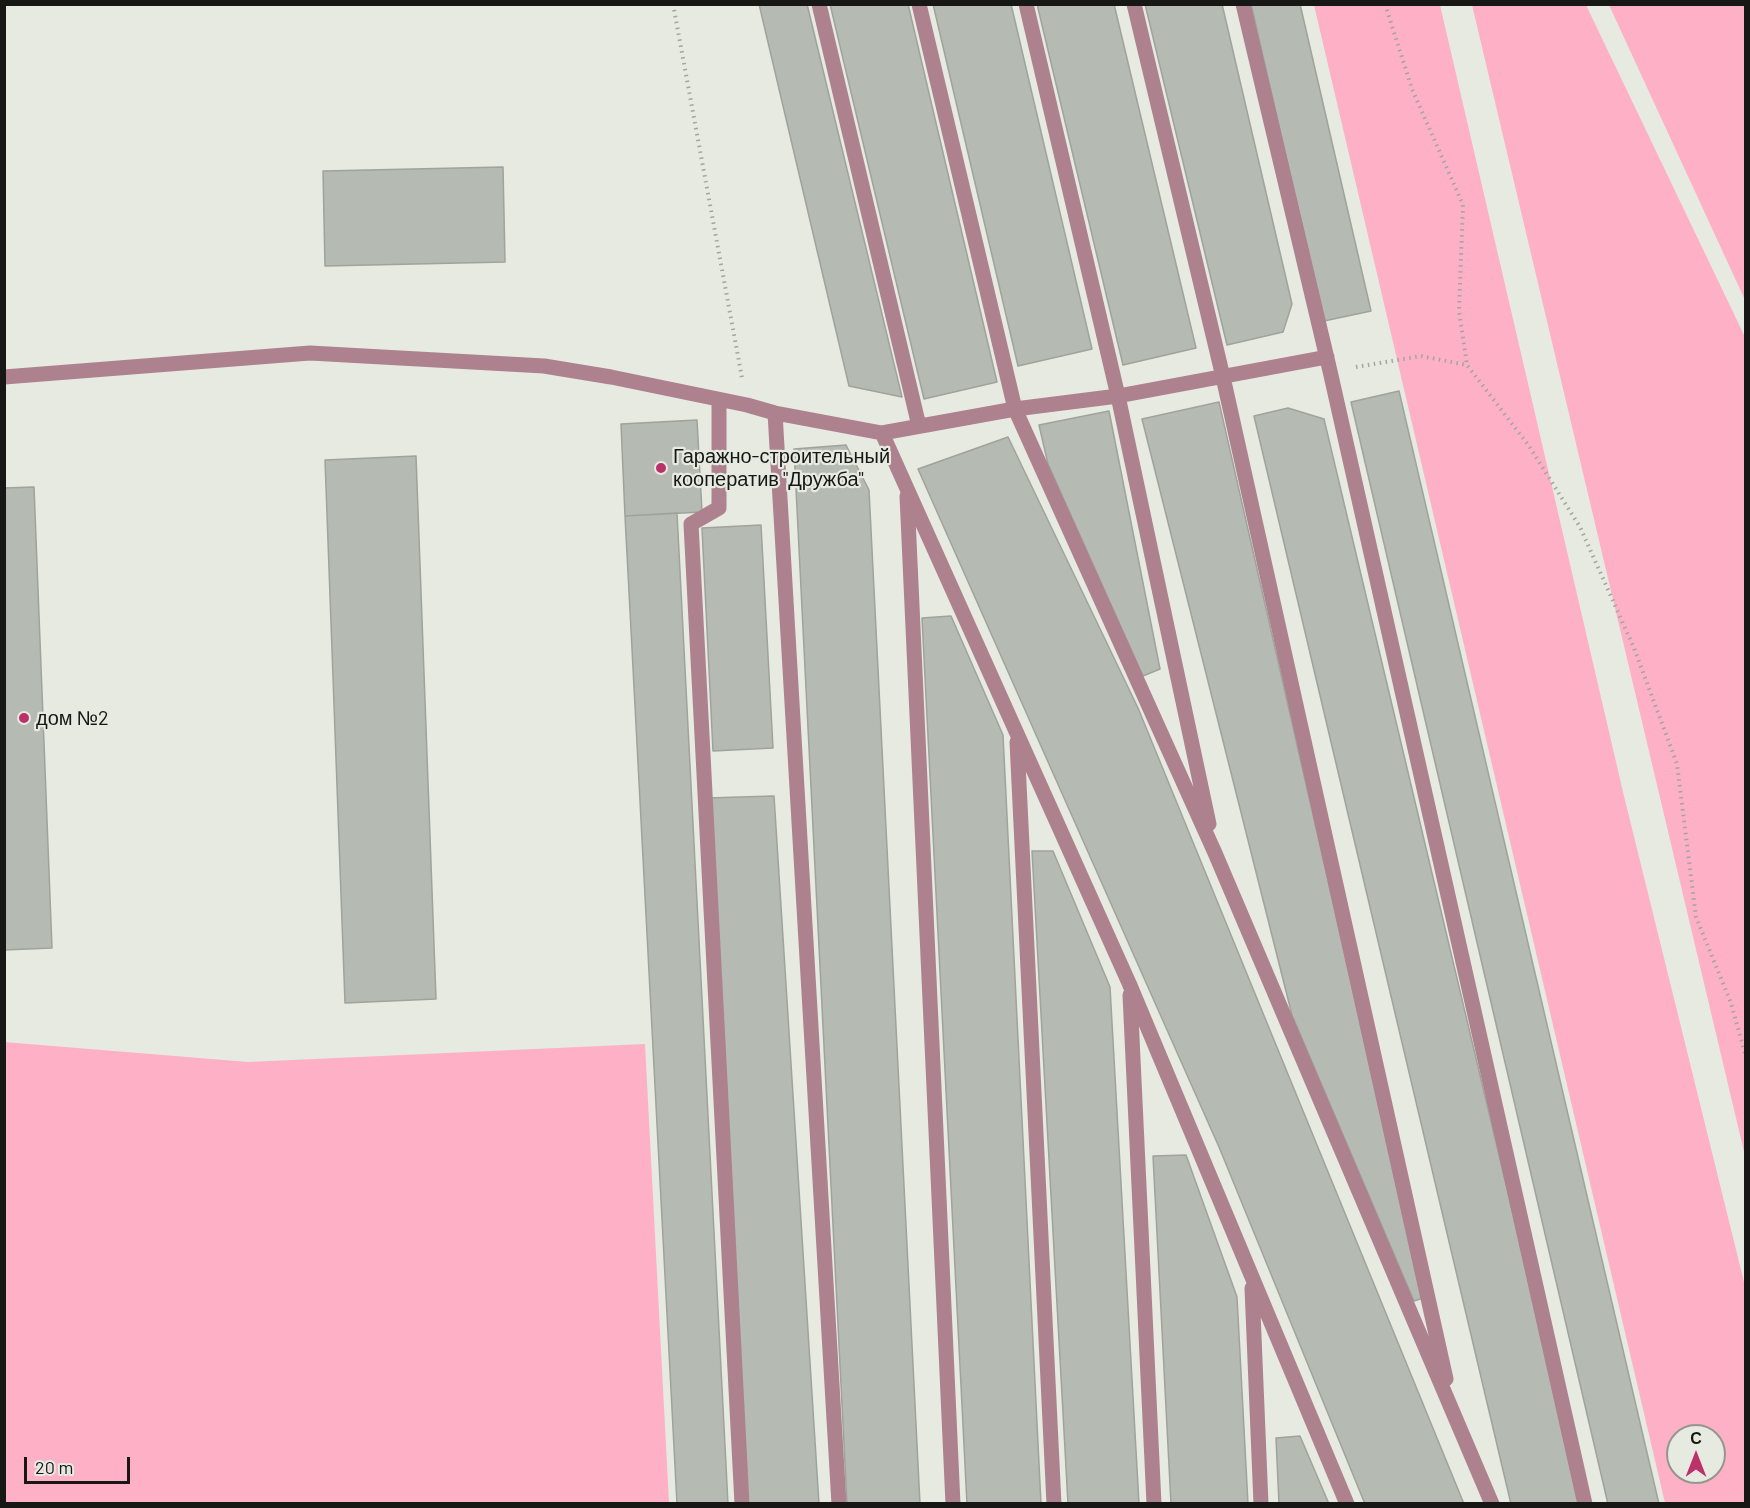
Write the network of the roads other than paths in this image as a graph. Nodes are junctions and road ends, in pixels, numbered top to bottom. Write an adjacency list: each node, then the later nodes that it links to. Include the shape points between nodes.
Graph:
1 (819, 4): 13 (lane)
2 (919, 4): 11 (lane)
3 (1026, 4): 9 (lane)
4 (1134, 4): 7 (lane)
5 (1243, 4): 6 (lane)
6 (1328, 364): 7 (lane); 29 (lane)
7 (1223, 376): 9 (lane); 20 (lane)
8 (4, 377): 10 (lane, via 310,353 544,366)
9 (1118, 396): 11 (lane); 17 (lane)
10 (719, 400): 12 (lane); 21 (lane, via 719,508 691,524)
11 (1014, 409): 13 (lane); 17 (lane)
12 (776, 413): 14 (lane); 22 (lane)
13 (918, 426): 14 (lane)
14 (882, 433): 15 (lane)
15 (906, 487): 16 (lane); 23 (lane)
16 (1017, 733): 18 (lane); 24 (lane)
17 (1215, 853): 20 (lane)
18 (1129, 982): 19 (lane); 25 (lane)
19 (1252, 1277): 26 (lane); 27 (lane)
20 (1455, 1418): 28 (lane)
21 (742, 1503)
22 (839, 1503)
23 (953, 1503)
24 (1054, 1503)
25 (1154, 1503)
26 (1262, 1503)
27 (1347, 1503)
28 (1492, 1503)
29 (1585, 1503)

